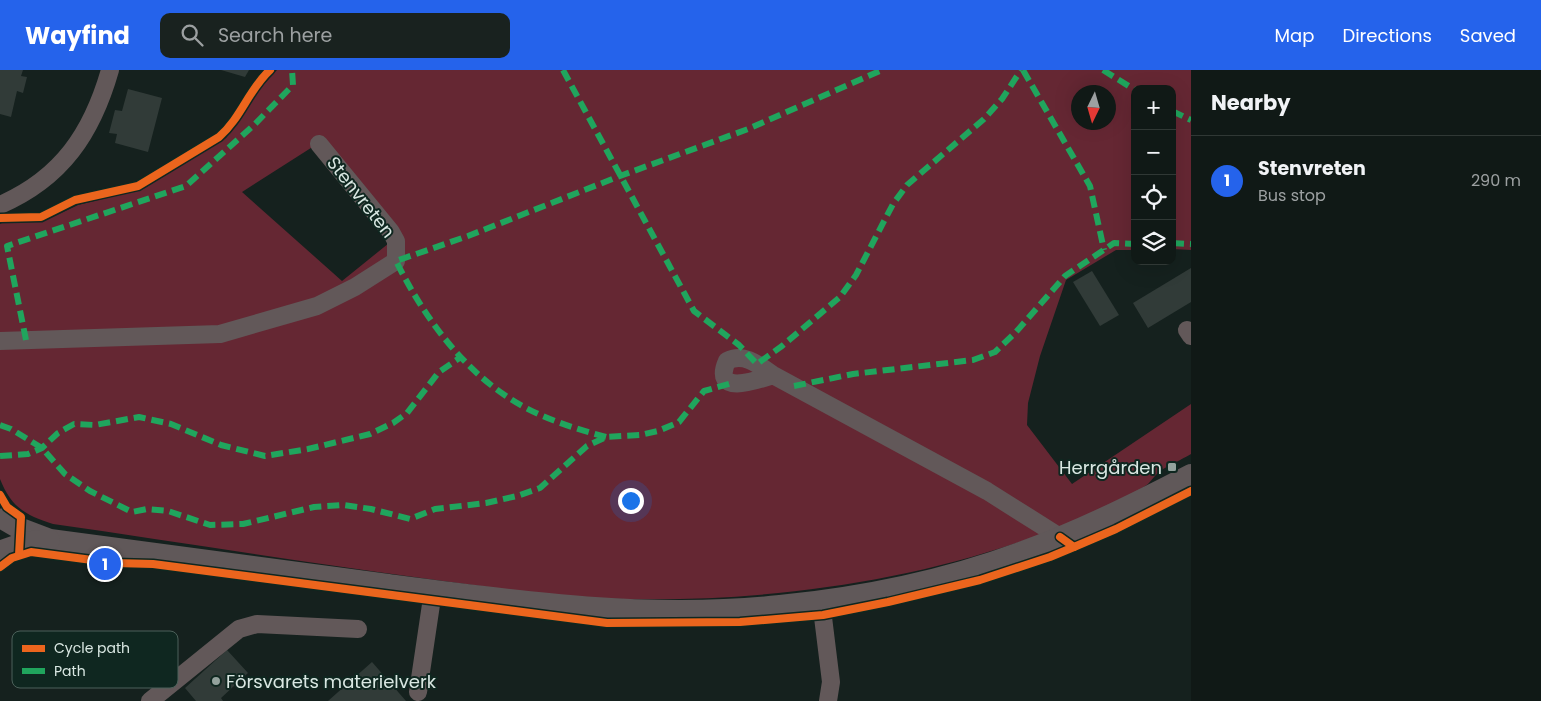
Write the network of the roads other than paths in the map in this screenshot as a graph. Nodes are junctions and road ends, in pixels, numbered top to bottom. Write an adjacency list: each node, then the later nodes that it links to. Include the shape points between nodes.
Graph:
1 (110, 70): 3 (street, via 95,114 70,154 38,183)
2 (319, 144): 4 (street, Stenvreten, via 396,241 396,261 355,287 317,306 220,334)
3 (0, 205)
4 (0, 341)
5 (773, 374): 8 (street, via 988,491)
6 (1191, 475): 8 (main road)
7 (2, 517): 9 (main road, via 21,529); 10 (main road, via 7,535)
8 (1060, 537): 12 (main road, via 1019,554 931,579)
9 (50, 540): 10 (main road, via 25,543); 11 (main road)
10 (1, 552)
11 (434, 591): 12 (main road, via 562,605 658,611 747,609); 16 (street)
12 (821, 601): 18 (street, via 831,682)
13 (358, 629): 14 (street, via 257,624 238,629)
14 (178, 678)
15 (166, 688): 17 (street)
16 (418, 692)
17 (150, 701)
18 (828, 701)

